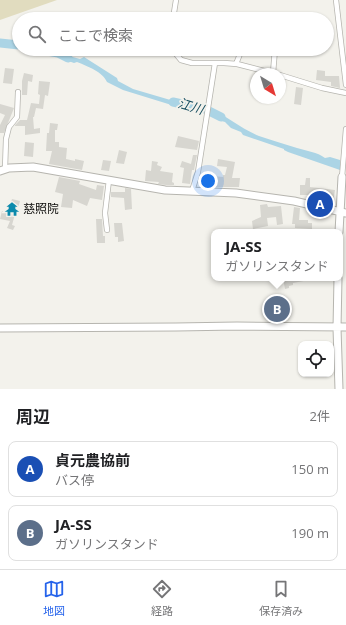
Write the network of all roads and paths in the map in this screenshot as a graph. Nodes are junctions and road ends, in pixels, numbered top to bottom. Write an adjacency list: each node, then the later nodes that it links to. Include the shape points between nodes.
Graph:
1 (176, 0): 3 (street)
2 (336, 0): 12 (street)
3 (174, 12)
4 (178, 56): 7 (street, via 181,60 192,63)
5 (239, 56): 8 (street)
6 (275, 56): 10 (street)
7 (215, 63): 8 (street); 19 (street, via 198,172)
8 (236, 64): 9 (street)
9 (252, 68)
10 (275, 68)
11 (286, 77): 14 (street)
12 (346, 85)
13 (18, 92): 16 (street, via 17,117 9,127)
14 (346, 93)
15 (346, 129): 17 (street)
16 (2, 170): 18 (street, via 33,167)
17 (342, 177): 20 (street)
18 (109, 180): 19 (street, via 165,190); 22 (street, via 105,213)
19 (192, 191): 20 (street, via 244,194 294,201)
20 (343, 213): 21 (street)
21 (340, 229)
22 (107, 230)
23 (338, 281): 25 (street)
24 (0, 328): 25 (street)
25 (337, 328): 26 (street); 27 (street)
26 (346, 328)
27 (339, 389)

